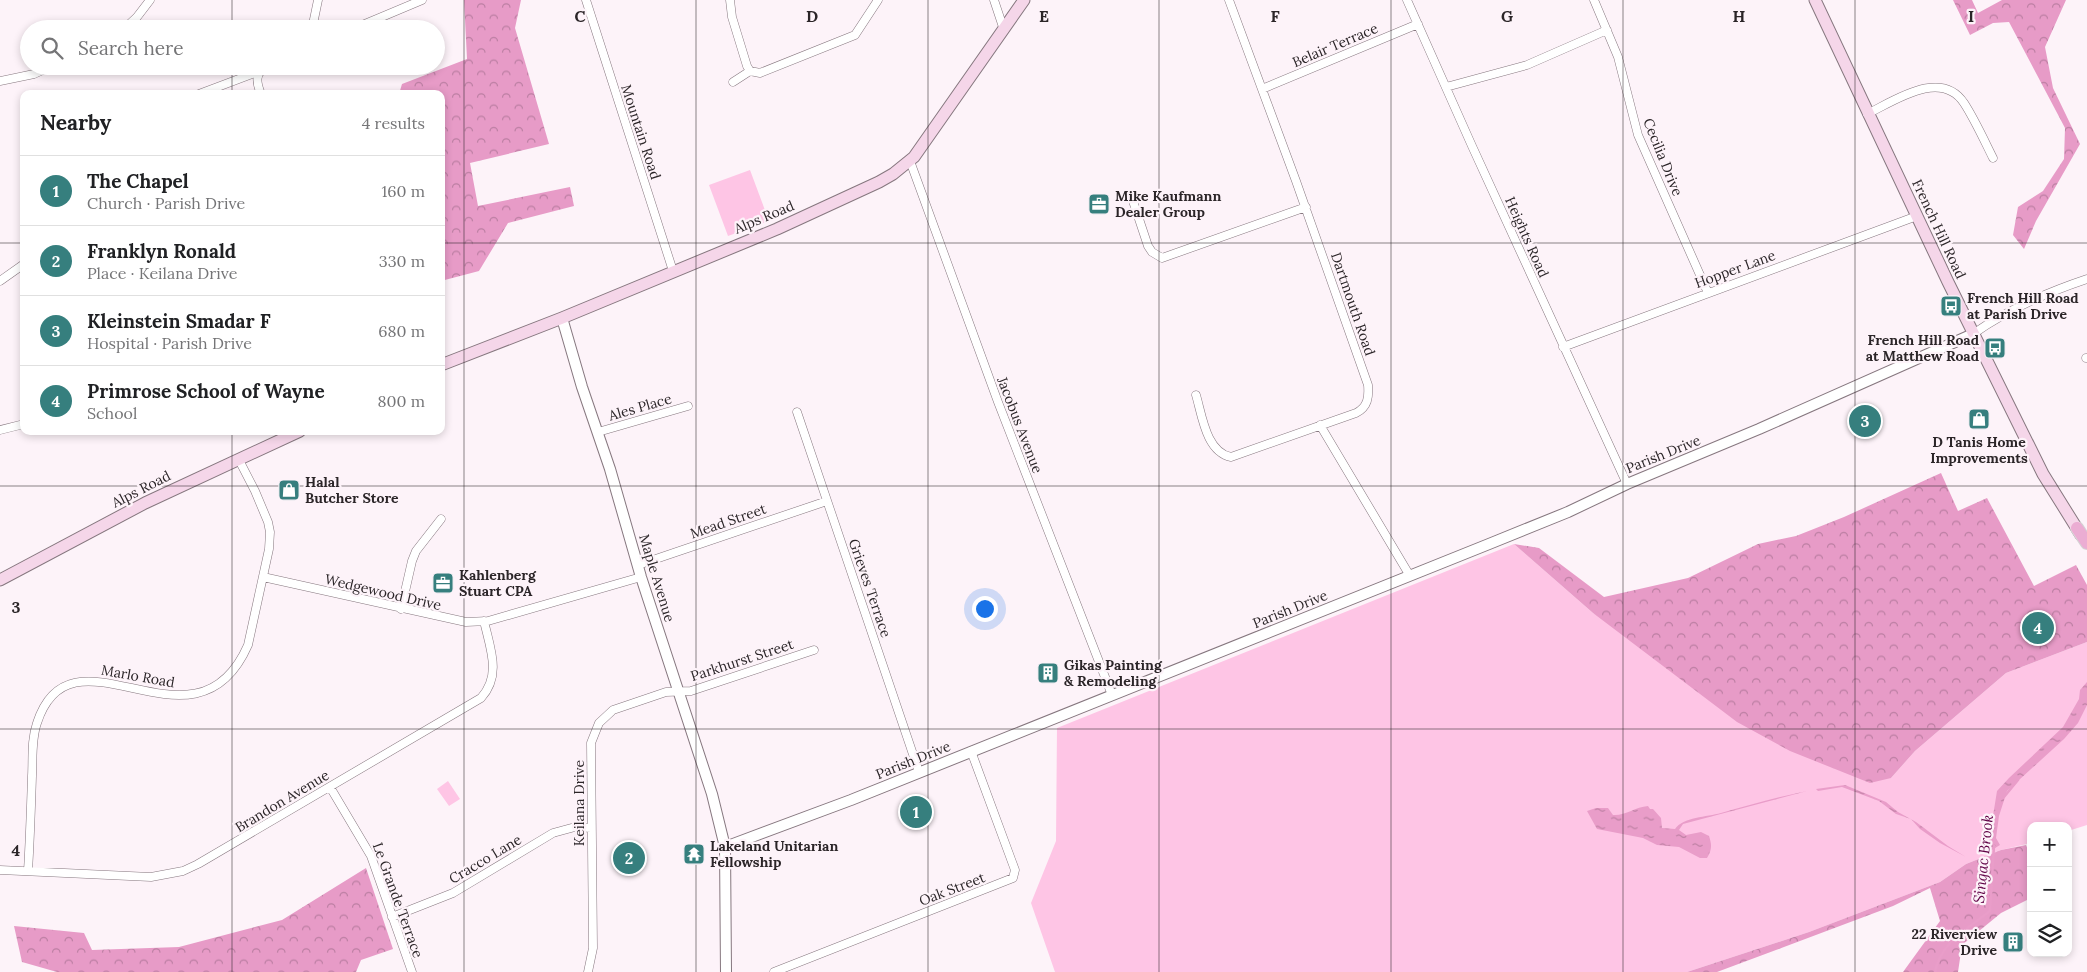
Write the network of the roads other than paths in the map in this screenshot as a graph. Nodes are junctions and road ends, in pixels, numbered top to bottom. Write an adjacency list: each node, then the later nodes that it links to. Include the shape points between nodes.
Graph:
1 (150, 0): 13 (street)
2 (318, 0): 14 (street)
3 (422, 0): 15 (street)
4 (586, 0): 36 (street, Mountain Road)
5 (730, 0): 19 (street, via 732,17)
6 (878, 0): 19 (street, via 855,34 760,73)
7 (994, 0): 17 (street)
8 (1024, 0): 17 (main road, Alps Road)
9 (1229, 0): 26 (street, Dartmouth Road)
10 (1407, 0): 16 (street, Heights Road)
11 (1594, 0): 18 (street, Cecilia Drive)
12 (1815, 0): 29 (main road, French Hill Road)
13 (134, 20)
14 (314, 20)
15 (374, 20)
16 (1418, 24): 25 (street, Heights Road); 26 (street, Belair Terrace)
17 (1004, 30): 31 (main road, Alps Road)
18 (1607, 30): 25 (street, via 1527,65); 39 (street, Cecilia Drive, via 1618,57 1638,135)
19 (750, 70): 24 (street)
20 (29, 75): 23 (street)
21 (246, 75): 27 (street)
22 (259, 75): 28 (street, via 256,79)
23 (0, 81)
24 (733, 82)
25 (1446, 87): 42 (street, Heights Road)
26 (1262, 89): 33 (street, Dartmouth Road)
27 (209, 90)
28 (260, 90)
29 (1867, 114): 30 (street, via 1914,92 1941,87 1963,102); 34 (main road, French Hill Road)
30 (1994, 158)
31 (910, 162): 36 (main road, Alps Road, via 879,182); 67 (street, Jacobus Avenue, via 998,402)
32 (1131, 195): 33 (street, via 1148,246 1162,258)
33 (1306, 207): 48 (street, Dartmouth Road, via 1369,395 1361,411)
34 (1917, 216): 39 (street, Hopper Lane); 41 (main road, French Hill Road)
35 (20, 267): 38 (street)
36 (674, 271): 40 (main road, Alps Road)
37 (2087, 279): 41 (street, via 2064,286 1990,322)
38 (0, 281)
39 (1708, 293): 42 (street, Hopper Lane)
40 (562, 318): 43 (main road, Alps Road); 50 (street, Maple Avenue)
41 (1973, 334): 53 (street, Parish Drive); 56 (main road, French Hill Road, via 2043,474)
42 (1563, 347): 53 (street, Heights Road)
43 (445, 363)
44 (1196, 395): 48 (street, Dartmouth Road, via 1210,440 1225,456 1235,457)
45 (688, 406): 50 (street, Ales Place)
46 (797, 412): 54 (street, Grieves Terrace)
47 (20, 425): 49 (street)
48 (1320, 425): 59 (street)
49 (0, 430)
50 (598, 432): 58 (street, Maple Avenue)
51 (292, 435): 52 (main road, Alps Road)
52 (239, 460): 60 (street, Marlo Road, via 268,522 269,549); 62 (main road, Alps Road, via 145,503)
53 (1627, 484): 59 (street, Parish Drive)
54 (827, 501): 58 (street, Mead Street); 69 (street, Grieves Terrace)
55 (441, 519): 63 (street, via 416,551)
56 (2077, 528): 57 (main road)
57 (2087, 544)
58 (638, 565): 61 (street, Maple Avenue)
59 (1410, 576): 67 (street, Parish Drive)
60 (263, 577): 63 (street, Wedgewood Drive); 74 (street, Marlo Road, via 248,645 236,667 216,686 184,696 85,680 61,688 47,702 34,738)
61 (642, 577): 64 (street, Wedgewood Drive); 66 (street, Maple Avenue)
62 (0, 580)
63 (401, 609): 64 (street, Wedgewood Drive, via 466,622)
64 (484, 622): 70 (street, Brandon Avenue, via 494,665 491,684 481,698)
65 (814, 650): 66 (street, Parkhurst Street, via 691,691)
66 (678, 692): 71 (street, Keilana Drive, via 666,692 619,708 599,723 591,743); 72 (street, Maple Avenue, via 712,794)
67 (1112, 695): 68 (street, Parish Drive)
68 (971, 751): 69 (street, Parish Drive); 79 (street, Oak Street, via 1015,870 1013,878)
69 (919, 772): 72 (street, Parish Drive)
70 (330, 787): 74 (street, Brandon Avenue, via 183,871 152,877); 75 (street, Le Grande Terrace, via 371,856)
71 (591, 828): 75 (street, Cracco Lane, via 575,827 553,833 453,893); 77 (street, Keilana Drive, via 593,948)
72 (725, 847): 78 (street)
73 (0, 870): 74 (street, Brandon Avenue)
74 (28, 871)
75 (392, 917): 76 (street, Le Grande Terrace)
76 (412, 972)
77 (588, 972)
78 (726, 972)
79 (774, 972)

